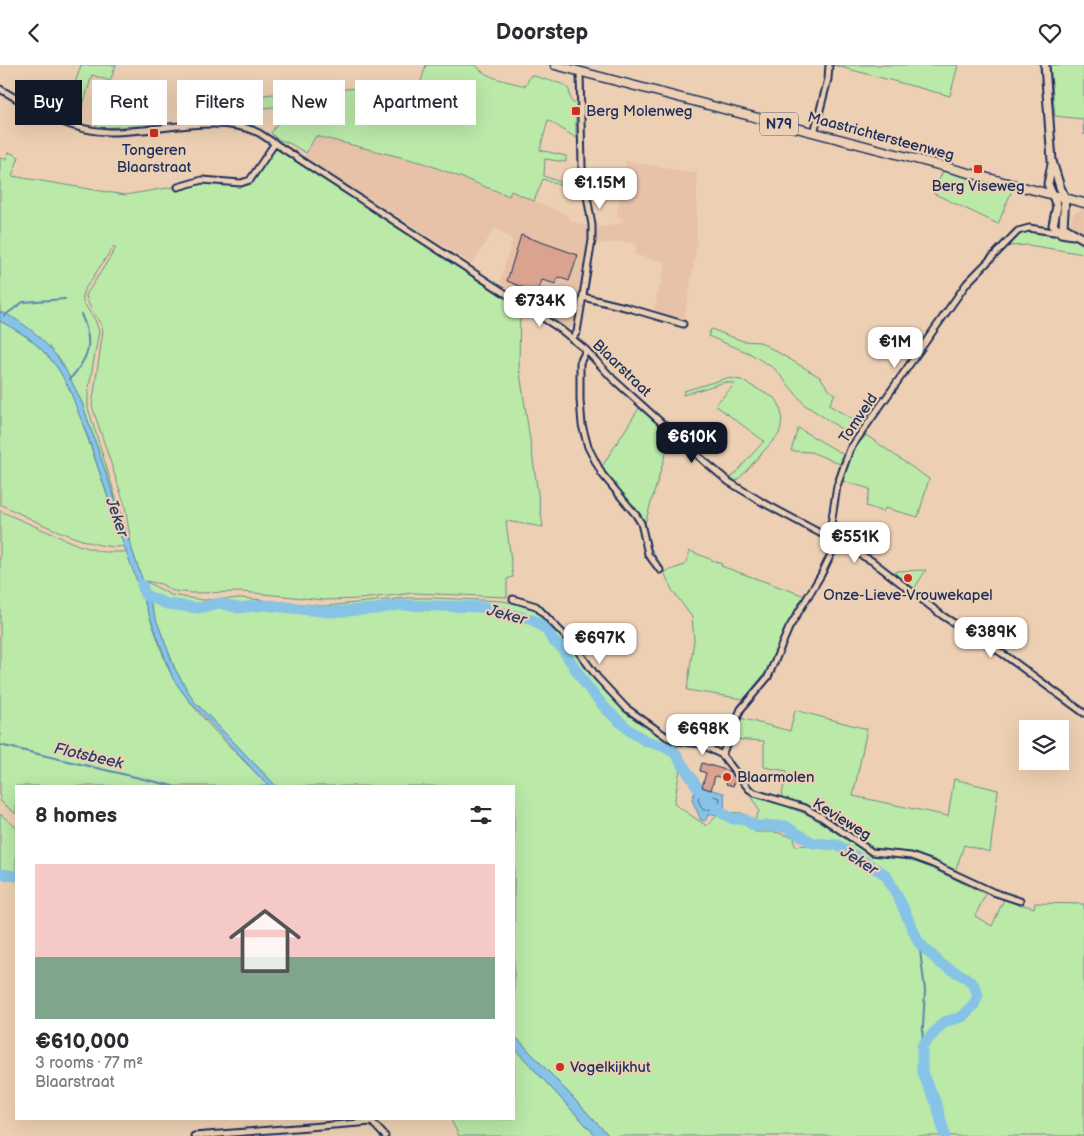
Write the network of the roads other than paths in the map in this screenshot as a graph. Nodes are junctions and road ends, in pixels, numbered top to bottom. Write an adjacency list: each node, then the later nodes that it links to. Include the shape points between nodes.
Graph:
1 (555, 65): 4 (main road, Maastrichtersteenweg)
2 (829, 65): 6 (street)
3 (1045, 65): 8 (street)
4 (580, 71): 6 (main road, Maastrichtersteenweg / N79); 15 (street, via 582,167 592,225)
5 (0, 89): 7 (street, Blaarstraat, via 40,112 91,130 110,132 237,125)
6 (814, 133): 10 (main road, Maastrichtersteenweg / N79)
7 (275, 143): 9 (street, via 250,180 241,183 202,180); 17 (street, Blaarstraat)
8 (1052, 161): 10 (street, via 1048,184); 11 (street)
9 (178, 187)
10 (1053, 195): 11 (main road, Maastrichtersteenweg / N79); 13 (street)
11 (1066, 198): 12 (main road, Maastrichtersteenweg / N79); 13 (street)
12 (1084, 203)
13 (1058, 227): 14 (street, via 1067,236 1076,235); 19 (street, Tomveld, via 1018,231 967,283 850,449 837,486)
14 (1084, 239)
15 (583, 297): 16 (street); 17 (street, via 577,332)
16 (683, 324)
17 (572, 339): 18 (street, Blaarstraat)
18 (586, 350): 19 (street, Blaarstraat, via 730,482); 21 (street, via 580,363 580,400 588,447 602,474 636,515 648,554)
19 (829, 537): 20 (street, Blaarstraat)
20 (837, 543): 23 (street, Blaarstraat, via 883,569 943,616); 24 (street, via 768,677 741,709)
21 (660, 570)
22 (513, 599): 24 (street, via 536,606 626,708 667,737 701,744)
23 (1084, 713)
24 (722, 755): 25 (street, Kevieweg, via 749,789 804,808 872,852 912,856)
25 (1020, 901)
26 (371, 1120): 27 (street); 28 (street)
27 (194, 1136)
28 (385, 1136)

